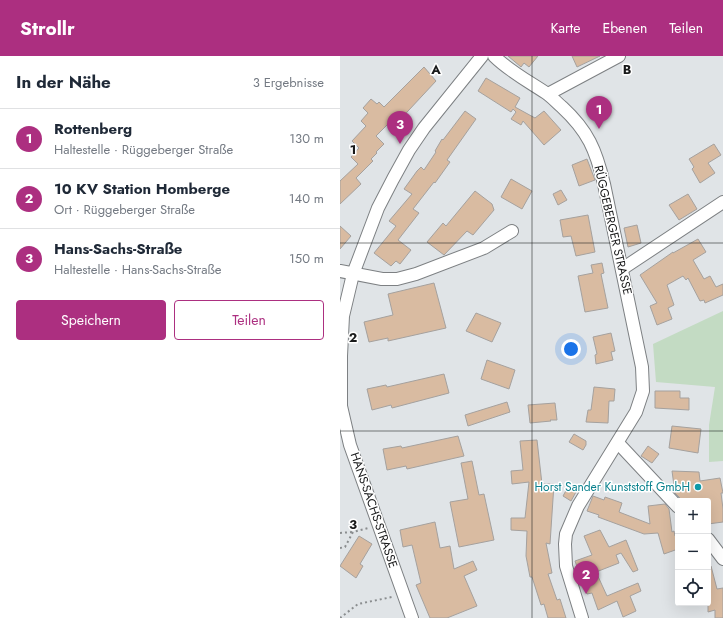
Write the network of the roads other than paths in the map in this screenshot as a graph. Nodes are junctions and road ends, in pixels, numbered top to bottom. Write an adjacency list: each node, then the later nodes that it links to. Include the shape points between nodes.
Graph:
1 (482, 56): 9 (street, HANS-SACHS-STRASSE, via 409,150 378,208)
2 (494, 56): 4 (street, RÜGGEBERGER STRASSE, via 511,71)
3 (619, 56): 4 (street)
4 (548, 94): 7 (street, RÜGGEBERGER STRASSE, via 582,128 590,140 600,167)
5 (723, 202): 7 (street)
6 (512, 231): 9 (street, via 484,248 416,274 397,279 382,279)
7 (622, 270): 11 (street, RÜGGEBERGER STRASSE, via 642,367 643,391 636,412)
8 (340, 271): 9 (street)
9 (353, 274): 10 (street, HANS-SACHS-STRASSE, via 344,316)
10 (341, 406): 15 (street, HANS-SACHS-STRASSE, via 350,445)
11 (618, 443): 12 (street); 16 (street, RÜGGEBERGER STRASSE, via 578,506 566,534 566,566)
12 (675, 504)
13 (711, 543): 14 (street)
14 (723, 559)
15 (412, 618)
16 (582, 618)

